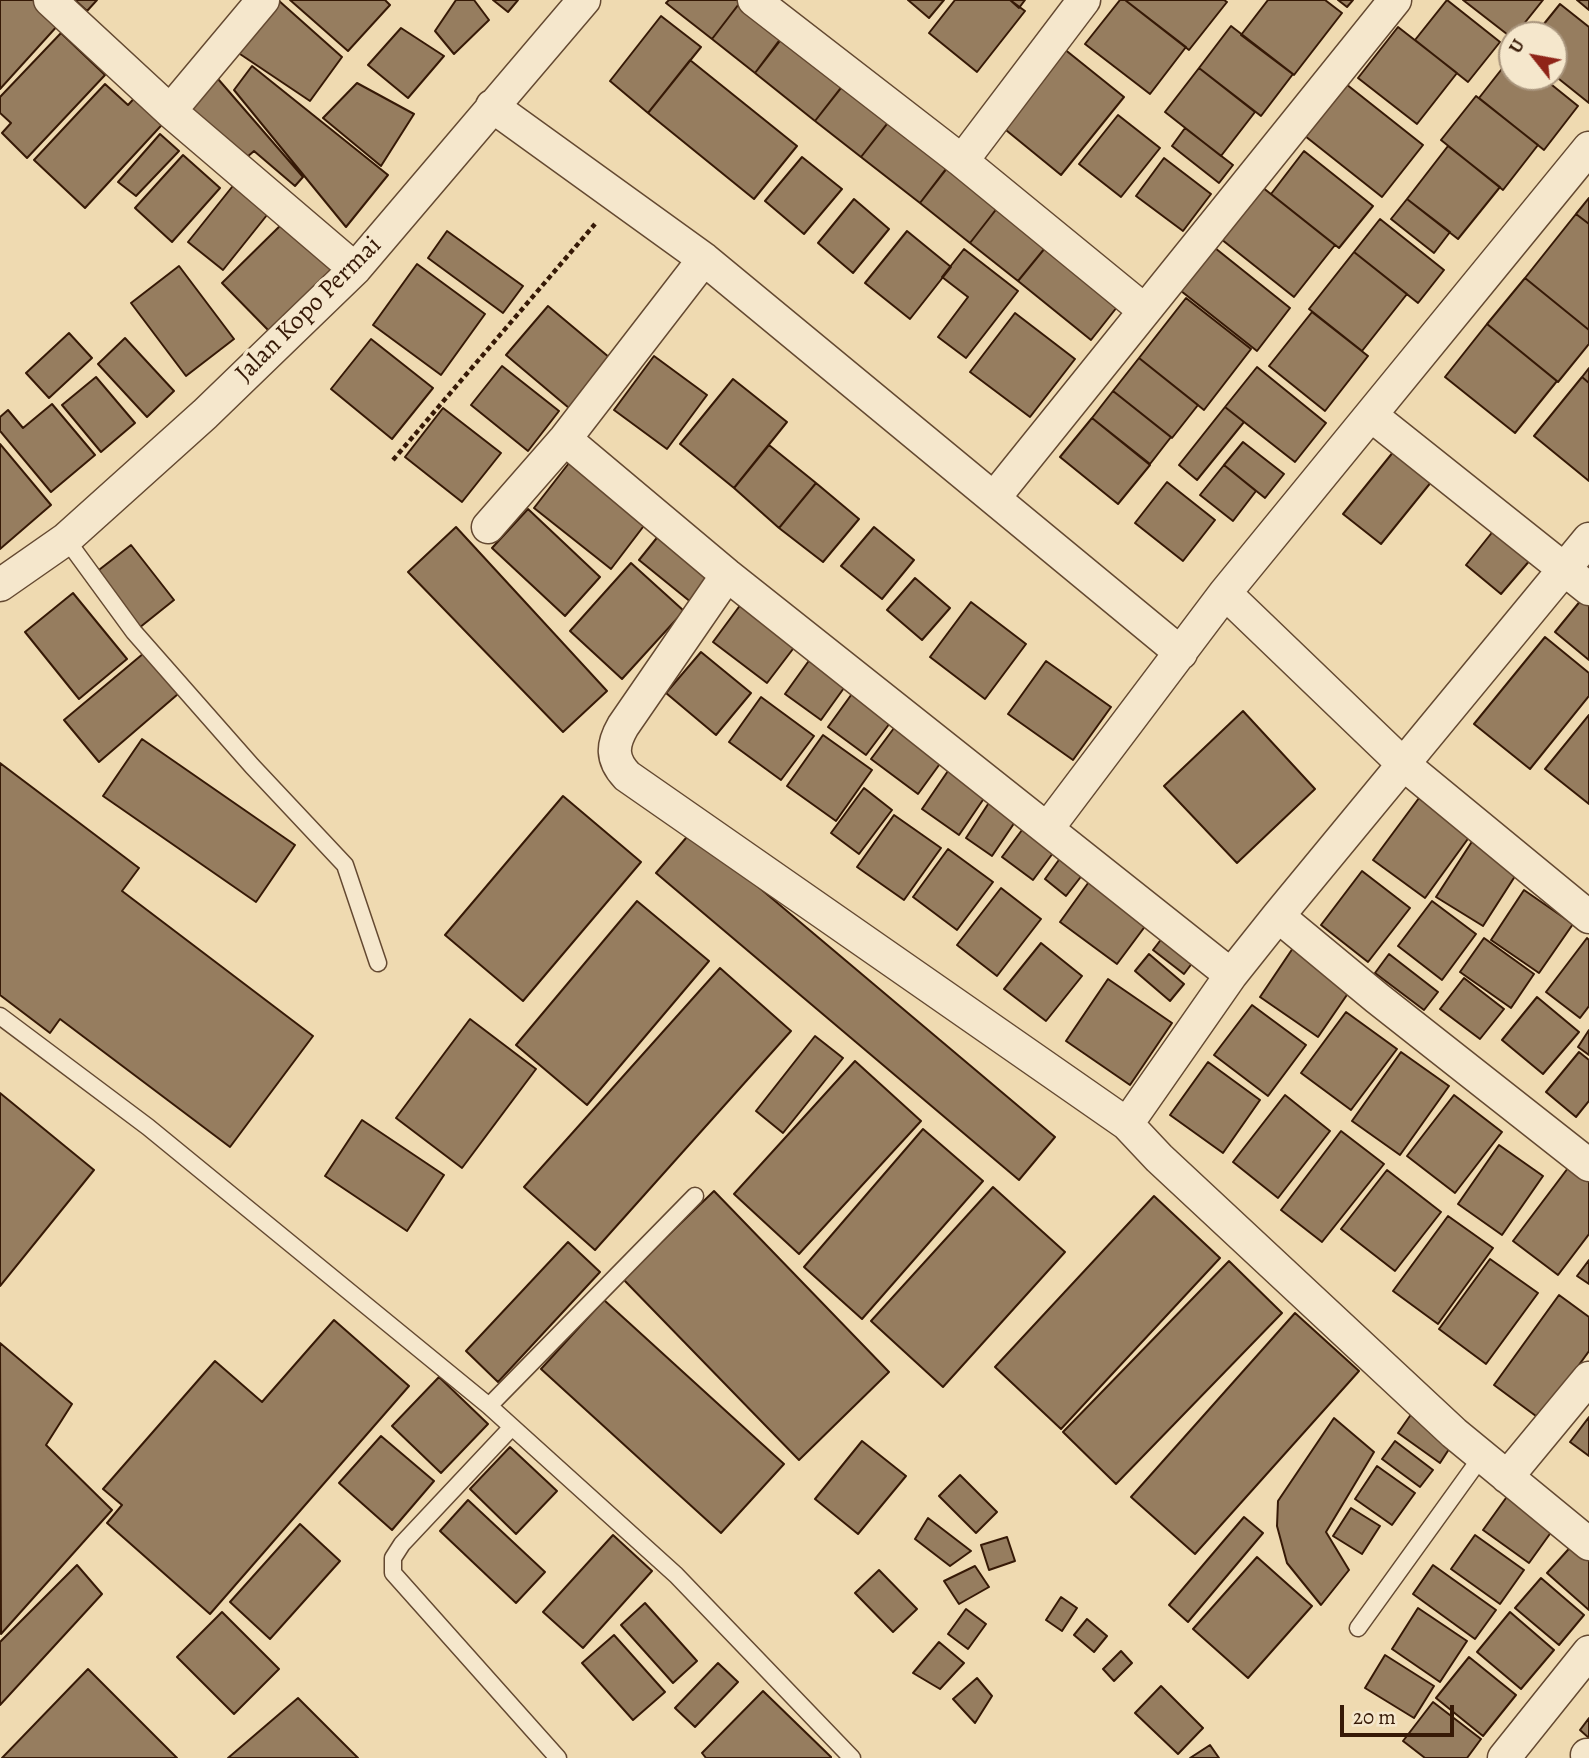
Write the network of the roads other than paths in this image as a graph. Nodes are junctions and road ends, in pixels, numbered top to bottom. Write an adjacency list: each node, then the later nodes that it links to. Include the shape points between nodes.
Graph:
1 (50, 0): 8 (street)
2 (263, 0): 8 (street)
3 (584, 0): 7 (street, Jalan Kopo Permai)
4 (754, 0): 10 (street)
5 (1084, 0): 10 (street)
6 (1395, 0): 13 (street)
7 (492, 106): 11 (street); 12 (street, Jalan Kopo Permai)
8 (170, 111): 12 (street)
9 (1589, 148): 14 (street)
10 (962, 161): 13 (street)
11 (704, 260): 15 (street); 16 (street)
12 (355, 269): 18 (street, Jalan Kopo Permai, via 205,414)
13 (1144, 310): 16 (street)
14 (1372, 416): 20 (street); 24 (street)
15 (565, 439): 17 (street); 21 (street)
16 (994, 498): 25 (street)
17 (488, 527)
18 (66, 539): 22 (street, Jalan Kopo Permai); 30 (lane, via 134,632 345,865)
19 (1589, 539): 20 (street)
20 (1564, 569): 23 (street); 26 (street)
21 (727, 575): 27 (street); 33 (street, via 623,726 614,747 619,767)
22 (0, 586)
23 (1589, 589)
24 (1226, 593): 25 (street); 26 (street)
25 (1181, 653): 27 (street)
26 (1402, 763): 28 (street); 29 (street)
27 (1047, 829): 31 (street)
28 (1278, 916): 31 (street); 34 (street)
29 (1589, 917)
30 (378, 963)
31 (1231, 975): 33 (street)
32 (0, 1016): 37 (lane, via 148,1127)
33 (1127, 1124): 39 (street)
34 (1589, 1164)
35 (695, 1196): 37 (lane)
36 (1589, 1378): 40 (street)
37 (489, 1406): 38 (lane)
38 (512, 1427): 44 (lane, via 396,1551 392,1566 393,1573); 45 (lane, via 676,1575)
39 (1482, 1455): 40 (street); 42 (lane)
40 (1507, 1477): 41 (street)
41 (1589, 1544)
42 (1358, 1628)
43 (1589, 1652): 46 (street)
44 (558, 1758)
45 (852, 1758)
46 (1504, 1758)

